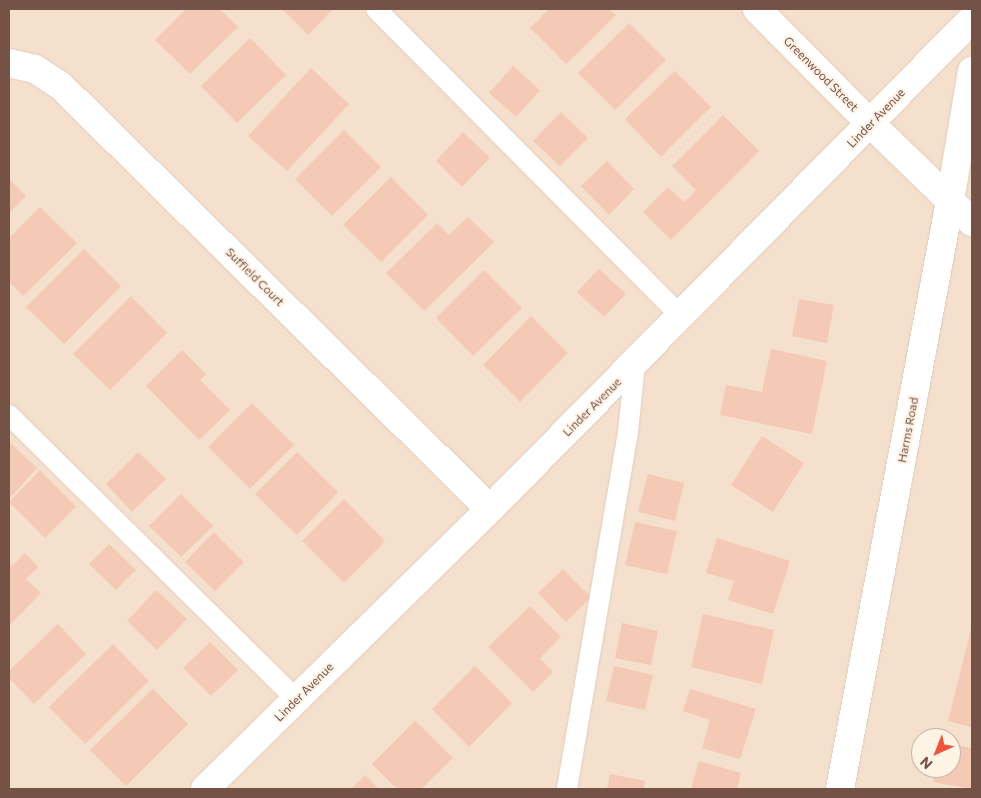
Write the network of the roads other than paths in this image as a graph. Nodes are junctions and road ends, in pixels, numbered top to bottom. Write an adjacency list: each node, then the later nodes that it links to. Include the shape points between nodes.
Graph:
1 (376, 9): 9 (lane)
2 (757, 9): 6 (street, Greenwood Street)
3 (972, 19): 6 (street, Linder Avenue)
4 (9, 62): 12 (street, Suffield Court, via 35,69 61,86)
5 (972, 71): 7 (street, Harms Road)
6 (871, 124): 7 (street, Greenwood Street); 9 (street, Linder Avenue)
7 (950, 201): 8 (street, Greenwood Street); 16 (street, Harms Road)
8 (972, 222)
9 (681, 316): 10 (street, Linder Avenue)
10 (634, 364): 12 (street, Linder Avenue); 15 (lane, via 628,432)
11 (9, 415): 13 (lane)
12 (490, 509): 13 (street, Linder Avenue)
13 (296, 700): 14 (street, Linder Avenue)
14 (206, 789)
15 (567, 789)
16 (840, 789)

